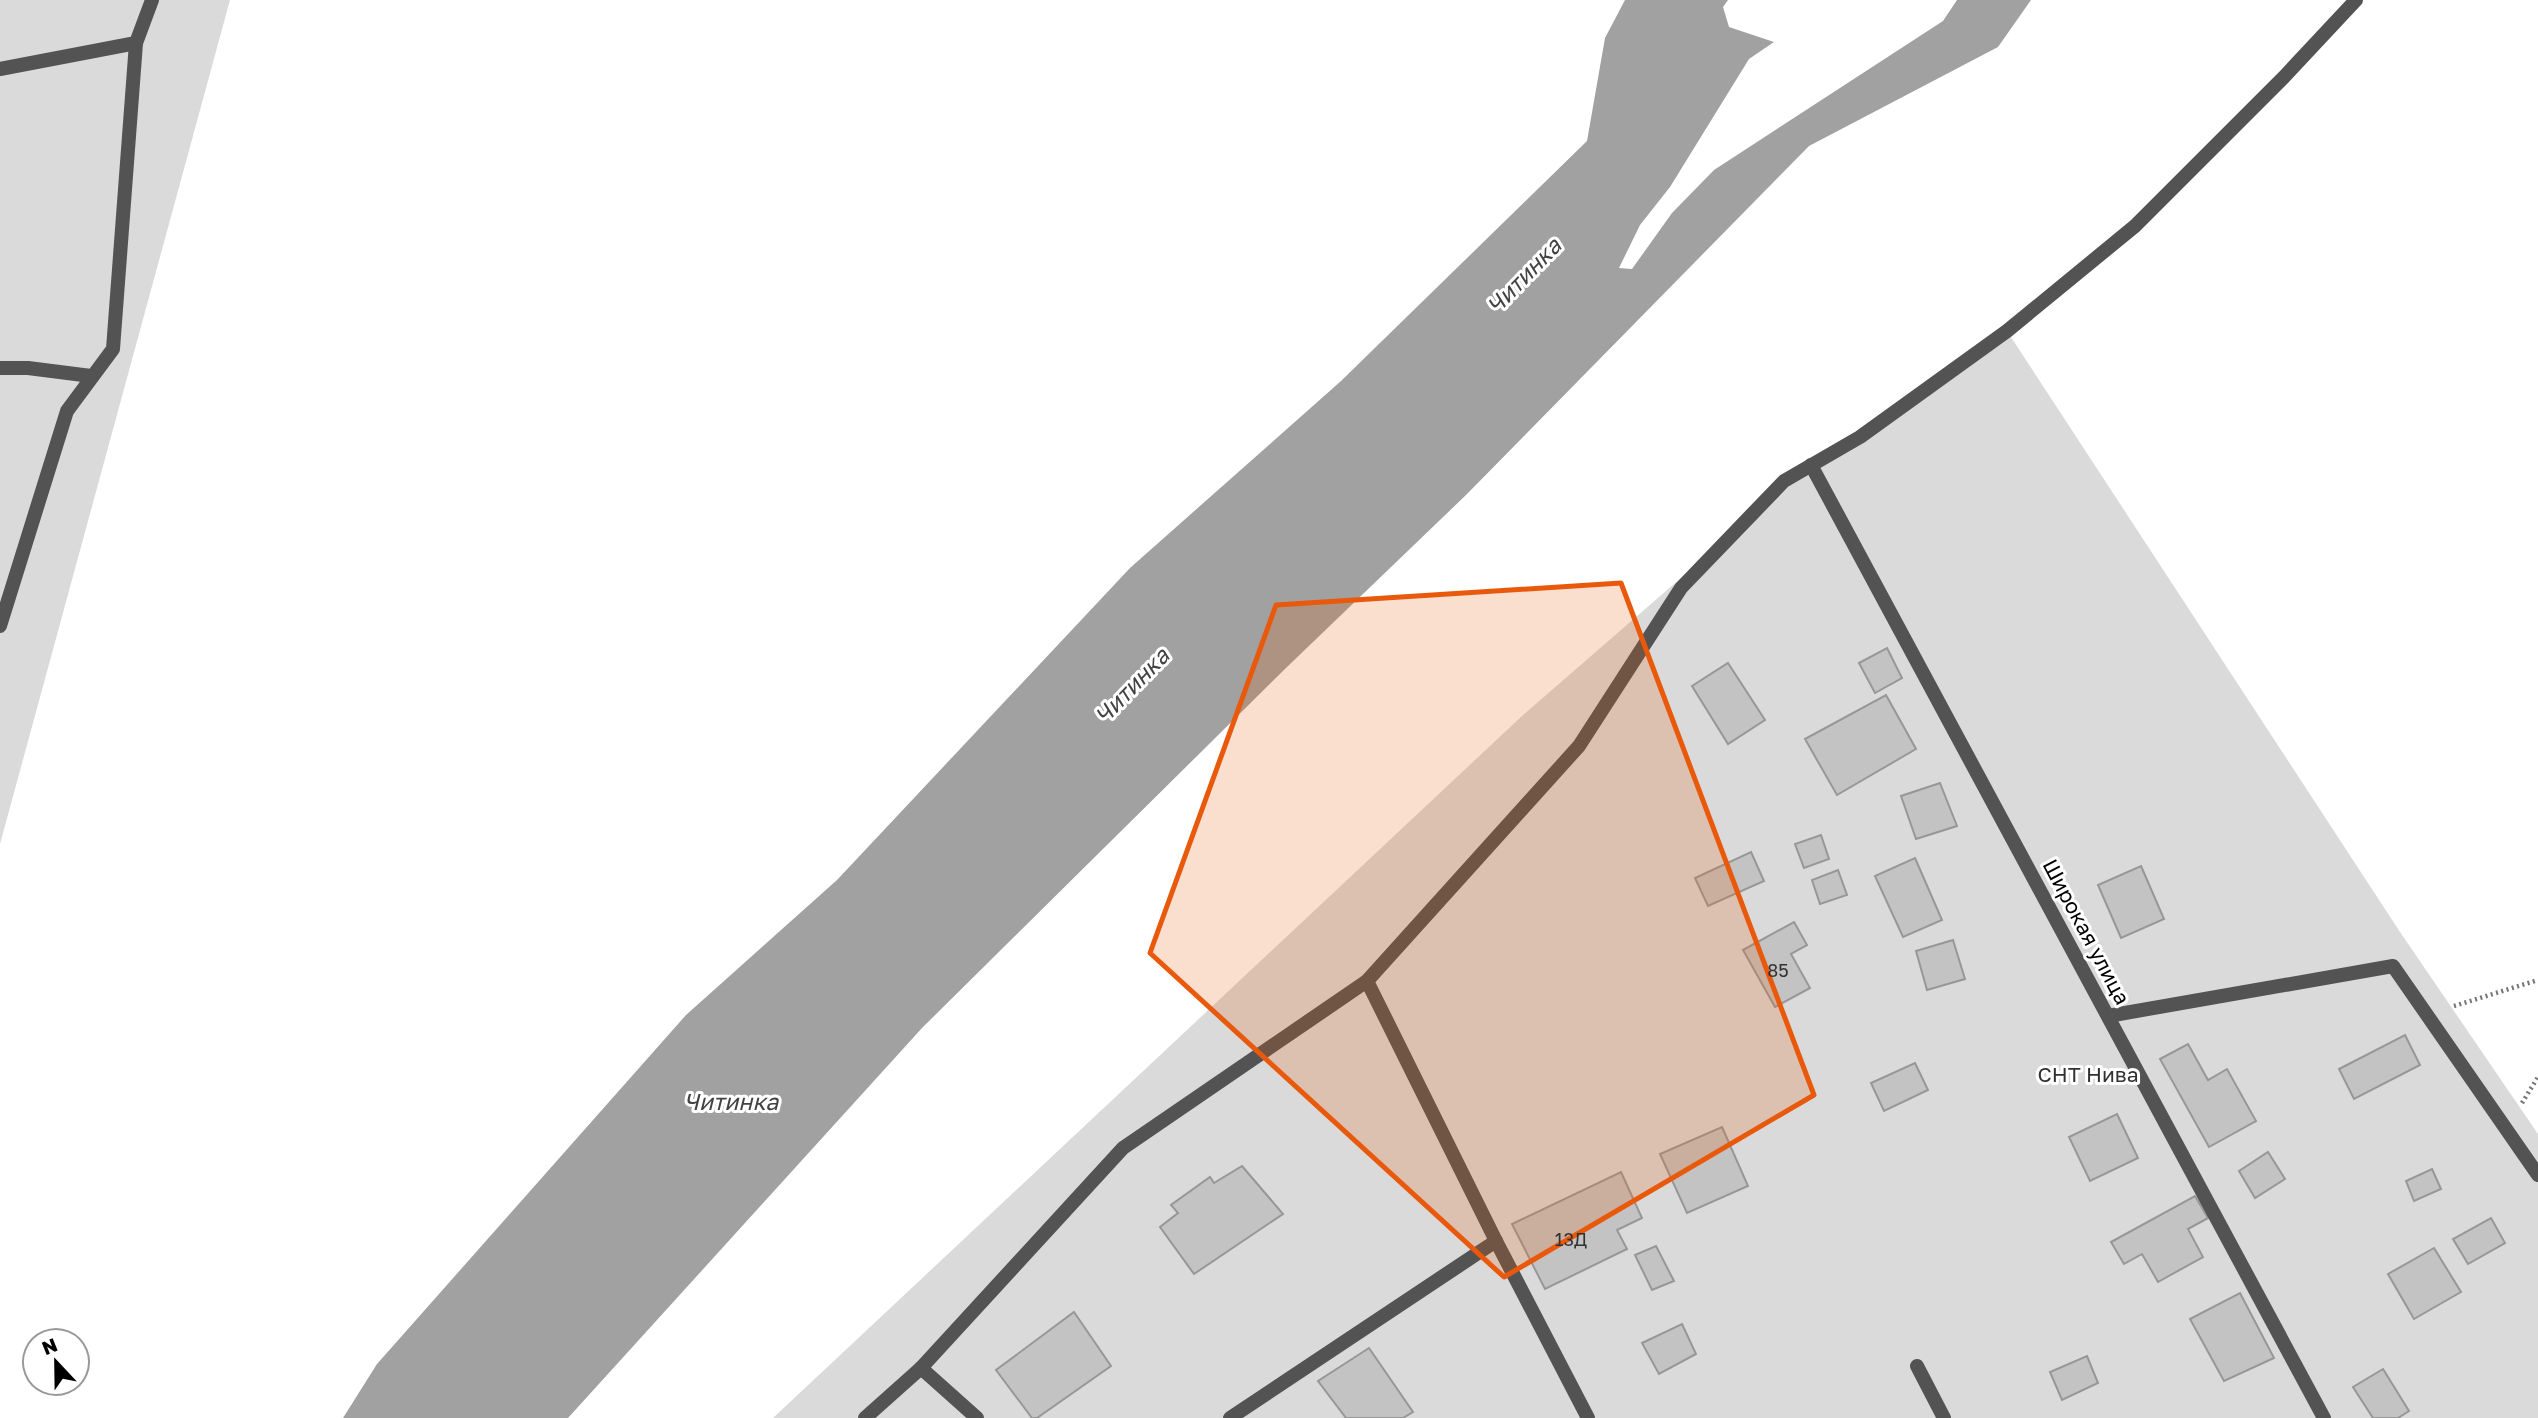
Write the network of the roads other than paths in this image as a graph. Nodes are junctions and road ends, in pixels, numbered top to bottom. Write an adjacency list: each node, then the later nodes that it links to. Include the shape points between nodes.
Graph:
1 (152, 0): 3 (street)
2 (2356, 0): 7 (street, via 2135,226 2007,331 1860,437)
3 (136, 43): 4 (street); 6 (street, via 113,349)
4 (0, 69)
5 (0, 369): 6 (street)
6 (91, 376): 8 (street, via 67,411)
7 (1811, 465): 9 (street, via 1784,481 1681,589 1579,746); 10 (street, Широкая улица)
8 (0, 626)
9 (1367, 981): 12 (street); 14 (street, via 1124,1148)
10 (2108, 1016): 11 (street, via 2393,966); 20 (street, Широкая улица)
11 (2538, 1175)
12 (1496, 1241): 17 (street); 18 (street)
13 (1917, 1366): 19 (street)
14 (921, 1368): 15 (street); 16 (street)
15 (865, 1418)
16 (977, 1418)
17 (1230, 1418)
18 (1588, 1418)
19 (1944, 1418)
20 (2324, 1418)

